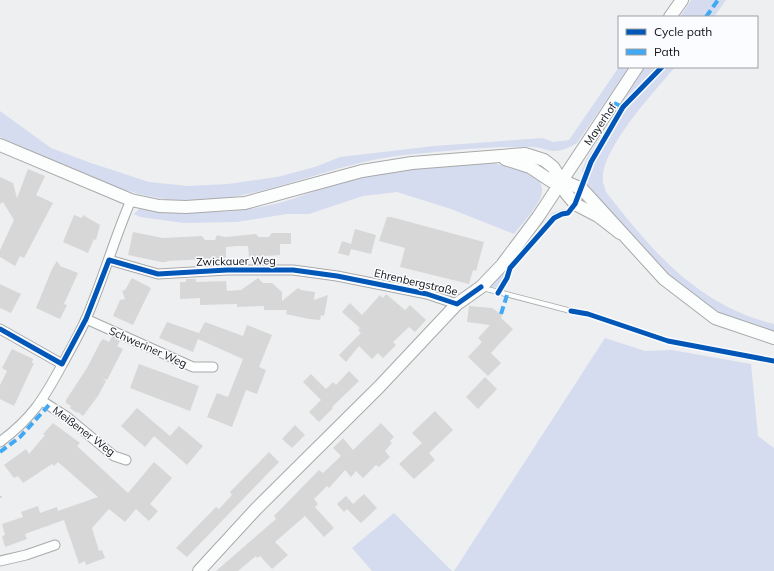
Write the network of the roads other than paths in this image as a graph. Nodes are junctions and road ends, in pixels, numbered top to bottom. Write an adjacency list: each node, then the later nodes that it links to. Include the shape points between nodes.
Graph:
1 (682, 0): 2 (street)
2 (671, 16)
3 (636, 68): 5 (street, Mayerhof)
4 (0, 145): 6 (street)
5 (561, 180): 6 (street, via 553,167 544,160 525,154 412,163 362,171 245,203 186,207 158,206); 9 (street, Ehrenbergstraße, via 538,217 502,265); 14 (street, via 566,193 575,204 598,216 620,233 664,279 716,318)
6 (131, 200): 7 (street)
7 (109, 260): 8 (street, Zwickauer Weg, via 158,274 293,270); 12 (street)
8 (365, 281): 10 (street, Ehrenbergstraße, via 427,294)
9 (481, 287): 10 (street, Ehrenbergstraße); 11 (lane)
10 (457, 304): 22 (street, Ehrenbergstraße, via 379,387 256,509)
11 (571, 310)
12 (86, 319): 15 (street); 16 (street, Schweriner Weg, via 193,367)
13 (0, 329): 15 (street)
14 (774, 338)
15 (62, 364): 17 (street)
16 (213, 367)
17 (42, 402): 18 (street, via 21,427); 19 (street, Meißener Weg, via 67,417 114,456)
18 (0, 442)
19 (126, 460)
20 (55, 545): 21 (street)
21 (0, 561)
22 (199, 571)

